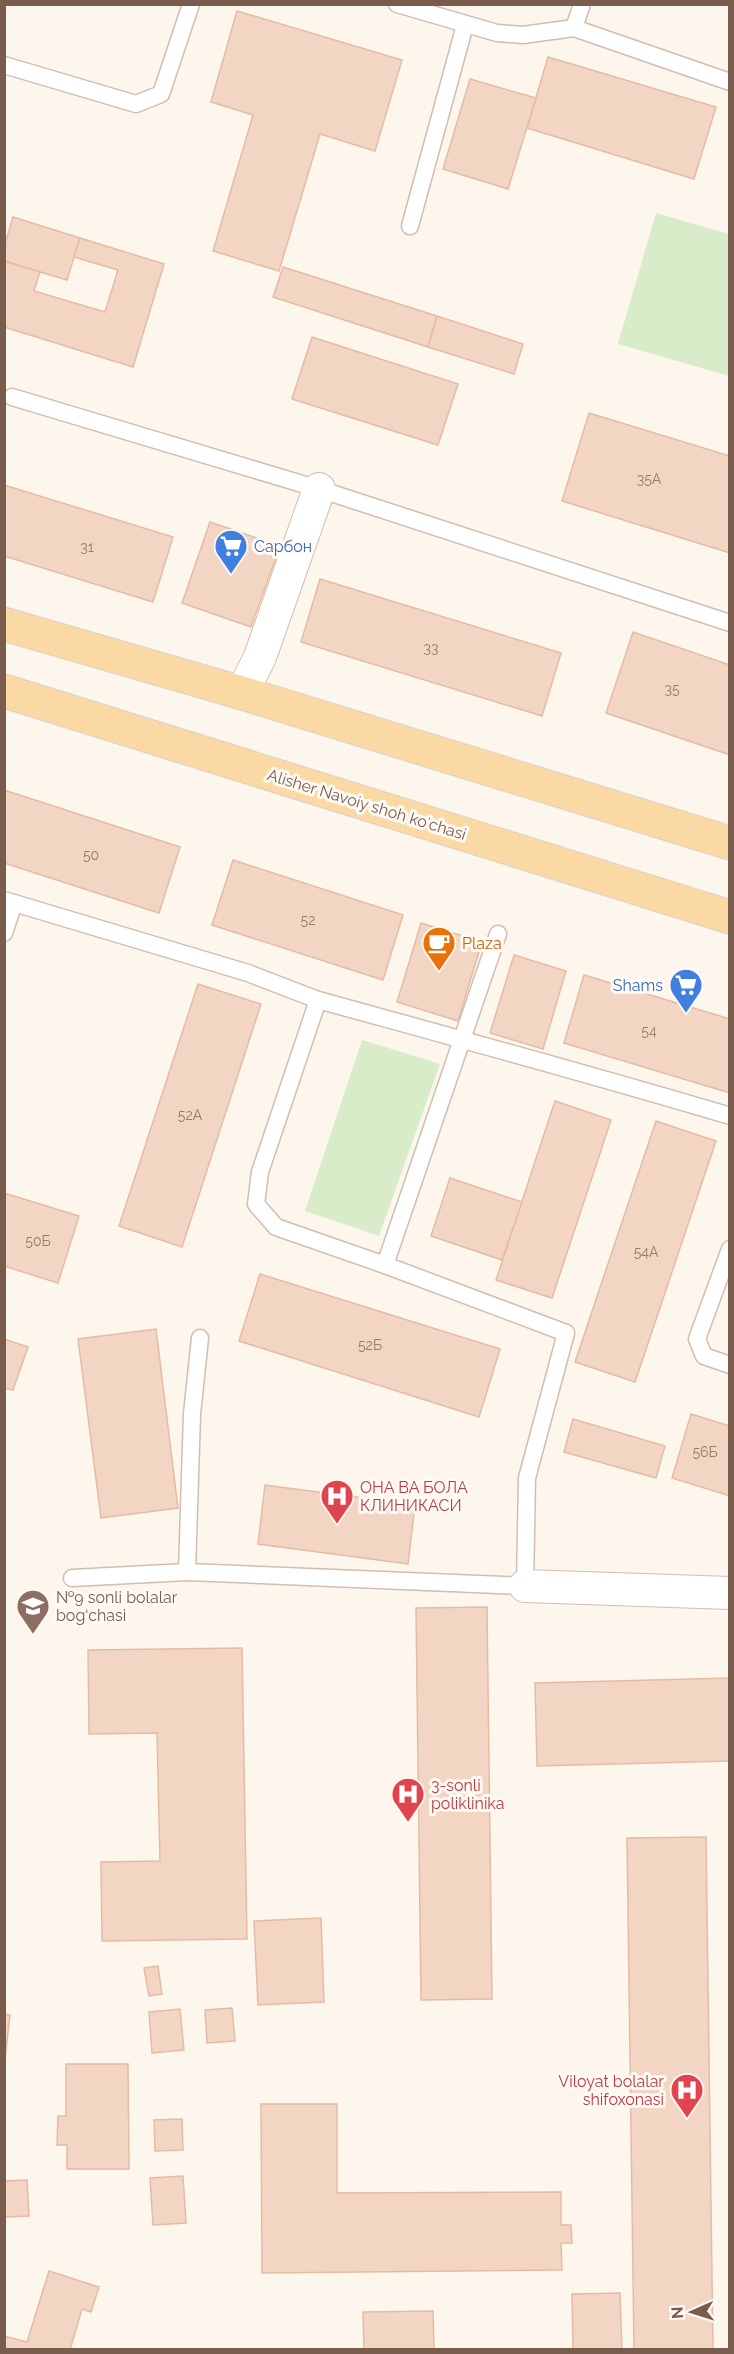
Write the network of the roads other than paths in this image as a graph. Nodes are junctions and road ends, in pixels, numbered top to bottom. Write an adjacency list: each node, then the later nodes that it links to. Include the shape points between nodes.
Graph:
1 (190, 4): 6 (lane, via 162,94 136,104)
2 (397, 4): 4 (lane)
3 (582, 4): 5 (lane)
4 (465, 25): 5 (lane, via 523,35); 8 (lane)
5 (574, 28): 7 (lane)
6 (4, 65)
7 (729, 82)
8 (410, 226)
9 (12, 397): 10 (lane)
10 (319, 489): 11 (lane); 14 (street, via 260,657)
11 (729, 623)
12 (4, 624): 14 (main road)
13 (4, 690): 17 (main road, Alisher Navoiy shoh koʻchasi)
14 (242, 693): 15 (main road)
15 (729, 843)
16 (9, 902): 18 (lane); 20 (lane, via 248,973)
17 (729, 917)
18 (4, 933)
19 (498, 934): 21 (lane)
20 (318, 1000): 21 (lane); 24 (lane, via 260,1172 256,1203 276,1227)
21 (462, 1040): 22 (lane); 24 (lane)
22 (729, 1116)
23 (729, 1249): 26 (lane, via 697,1339 704,1356)
24 (385, 1265): 29 (lane, via 566,1333 527,1478)
25 (200, 1338): 27 (lane, via 192,1414)
26 (729, 1365)
27 (187, 1572): 28 (lane); 29 (lane)
28 (72, 1578)
29 (525, 1586): 30 (street)
30 (729, 1593)

